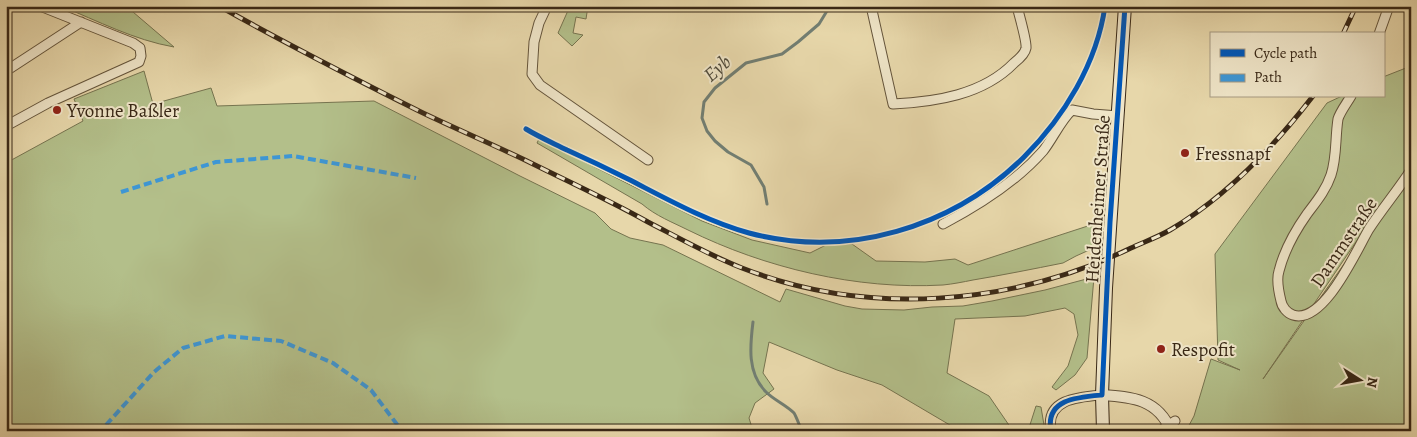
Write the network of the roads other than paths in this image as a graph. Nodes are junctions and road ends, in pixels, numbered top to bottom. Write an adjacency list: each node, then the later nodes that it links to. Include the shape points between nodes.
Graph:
1 (40, 6): 7 (street)
2 (547, 6): 13 (street, via 534,42 532,74 540,85)
3 (871, 6): 4 (street, via 893,104 920,103 963,94 1005,73 1026,47)
4 (1017, 6)
5 (1125, 6): 11 (main road, Heidenheimer Straße)
6 (1389, 6): 8 (street)
7 (80, 22): 9 (street); 12 (street, via 140,48 139,62 48,103)
8 (1380, 32)
9 (6, 71)
10 (1350, 98): 14 (street, Dammstraße, via 1338,117 1331,176 1290,241 1278,274 1281,304 1286,311 1298,316 1322,303 1344,276 1369,230)
11 (1118, 116): 15 (street, Heidenheimer Straße, via 1072,110 1030,165 990,196); 16 (main road, Heidenheimer Straße)
12 (6, 126)
13 (648, 160)
14 (1411, 170)
15 (943, 224)
16 (1102, 395): 17 (street, via 1140,399 1162,414); 18 (street, via 1060,404 1052,414); 19 (main road, Heidenheimer Straße)
17 (1169, 426)
18 (1051, 431)
19 (1103, 431)

